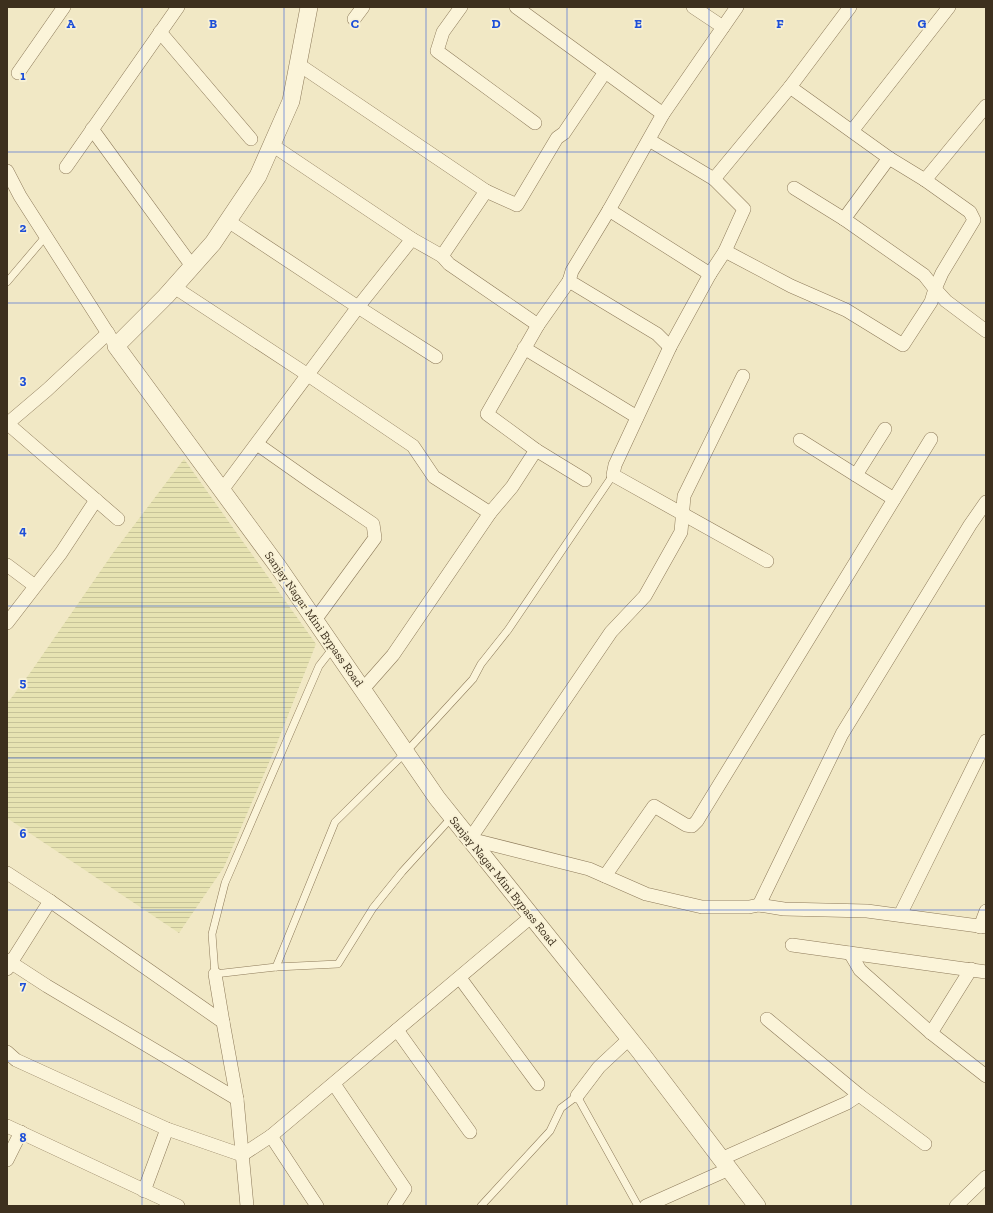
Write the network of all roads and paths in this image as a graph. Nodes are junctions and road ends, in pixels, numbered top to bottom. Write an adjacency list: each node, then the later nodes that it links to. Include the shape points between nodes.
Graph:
1 (64, 7): 16 (street)
2 (178, 7): 13 (street)
3 (309, 7): 14 (street)
4 (363, 7): 11 (street)
5 (461, 7): 20 (street, via 443,32 437,51)
6 (516, 7): 15 (street)
7 (693, 7): 12 (street)
8 (737, 7): 12 (street)
9 (850, 7): 17 (street)
10 (949, 7): 22 (street)
11 (354, 19)
12 (723, 27): 19 (street)
13 (160, 32): 21 (street); 23 (street)
14 (298, 64): 25 (street, via 291,101); 32 (street)
15 (605, 72): 19 (street); 32 (street, via 564,133 557,138 517,205)
16 (18, 73)
17 (790, 87): 22 (street); 29 (street)
18 (986, 106): 30 (street)
19 (663, 114): 24 (street)
20 (535, 123)
21 (92, 129): 27 (street); 40 (street)
22 (852, 131): 26 (street)
23 (251, 139)
24 (649, 140): 29 (street); 33 (street)
25 (272, 145): 35 (street, via 258,176); 37 (street)
26 (889, 158): 30 (street); 34 (street)
27 (66, 167)
28 (7, 171): 36 (street)
29 (714, 179): 38 (street, via 744,209)
30 (925, 180): 45 (street, via 970,212 974,220)
31 (794, 188): 34 (street)
32 (486, 190): 39 (street)
33 (609, 210): 41 (street); 42 (street, via 572,271)
34 (844, 220): 45 (street, via 924,275)
35 (228, 221): 40 (street, via 213,243); 46 (street)
36 (46, 236): 43 (lane); 49 (street)
37 (412, 239): 39 (street); 46 (street)
38 (725, 251): 41 (street); 45 (street, via 791,286 846,310 903,345 931,302)
39 (442, 256): 47 (street, via 449,264)
40 (192, 266): 44 (street)
41 (710, 274): 50 (street)
42 (569, 281): 47 (street); 50 (street, via 657,334)
43 (7, 282)
44 (174, 287): 49 (street); 53 (street)
45 (935, 289): 48 (street, via 946,301)
46 (358, 307): 52 (street); 53 (street)
47 (538, 325): 51 (street)
48 (986, 331)
49 (112, 339): 56 (street); 65 (street, Sanjay Nagar Mini Bypass Road)
50 (670, 347): 55 (street)
51 (524, 348): 55 (street); 61 (street, via 487,414)
52 (436, 357)
53 (308, 375): 60 (street); 69 (street, via 413,446 434,477)
54 (743, 376): 70 (street, via 684,496)
55 (638, 417): 62 (street, via 615,465)
56 (7, 424): 67 (street)
57 (885, 429): 63 (street)
58 (931, 439): 66 (street)
59 (800, 440): 63 (street)
60 (257, 444): 65 (street); 75 (street, via 373,524 375,538)
61 (536, 450): 64 (street); 69 (street, via 512,487)
62 (613, 475): 70 (street); 80 (lane, via 473,679)
63 (856, 475): 66 (street)
64 (585, 480)
65 (222, 490): 75 (street, Sanjay Nagar Mini Bypass Road)
66 (894, 499): 84 (street, via 697,821 692,826 686,825 654,806)
67 (96, 500): 71 (street); 74 (street, via 61,553)
68 (986, 502): 86 (street, via 842,734)
69 (490, 513): 78 (street, via 393,655)
70 (683, 513): 72 (street); 82 (street, via 681,532 645,596 611,632)
71 (118, 519)
72 (767, 561)
73 (7, 565): 74 (street)
74 (35, 586): 76 (street)
75 (315, 620): 77 (street, Sanjay Nagar Mini Bypass Road)
76 (7, 624)
77 (334, 647): 78 (street, Sanjay Nagar Mini Bypass Road); 97 (lane, via 319,666 225,883 212,934)
78 (363, 689): 80 (street, Sanjay Nagar Mini Bypass Road)
79 (986, 741): 88 (street)
80 (406, 752): 81 (street, Sanjay Nagar Mini Bypass Road); 94 (lane, via 335,822)
81 (452, 817): 82 (street, Sanjay Nagar Mini Bypass Road); 94 (lane, via 372,908 338,964)
82 (470, 839): 84 (street, via 589,869); 89 (street, Sanjay Nagar Mini Bypass Road)
83 (7, 873): 85 (street)
84 (605, 876): 86 (street, via 646,894 702,907)
85 (50, 901): 93 (street); 100 (street)
86 (759, 905): 88 (street, via 784,909 867,911)
87 (986, 911): 90 (street)
88 (900, 915): 90 (street)
89 (532, 916): 98 (street); 103 (street, Sanjay Nagar Mini Bypass Road)
90 (983, 927)
91 (792, 946): 92 (street)
92 (850, 953): 95 (street); 102 (street, via 860,970)
93 (8, 964): 110 (street)
94 (276, 967): 97 (lane)
95 (971, 969): 96 (street); 102 (street)
96 (986, 972)
97 (215, 974): 100 (street)
98 (460, 978): 101 (street); 107 (street)
99 (767, 1019): 108 (street)
100 (223, 1022): 110 (street)
101 (397, 1030): 106 (street); 114 (street)
102 (931, 1034): 105 (street)
103 (629, 1039): 109 (street, via 599,1067); 119 (street, Sanjay Nagar Mini Bypass Road)
104 (7, 1052): 112 (street, via 16,1060)
105 (986, 1076)
106 (334, 1084): 115 (street); 125 (street, via 405,1189)
107 (538, 1084)
108 (859, 1094): 116 (street); 119 (street, via 847,1103)
109 (577, 1096): 126 (lane, via 561,1108 550,1131); 127 (lane)
110 (237, 1099): 117 (street)
111 (7, 1126): 113 (street)
112 (167, 1130): 117 (street); 121 (street)
113 (21, 1132): 118 (street); 121 (street)
114 (470, 1132)
115 (271, 1136): 117 (street); 124 (street)
116 (925, 1144)
117 (242, 1155): 123 (street)
118 (7, 1160)
119 (725, 1164): 128 (street); 129 (street, Sanjay Nagar Mini Bypass Road)
120 (986, 1177): 130 (street)
121 (144, 1191): 122 (street)
122 (178, 1206)
123 (247, 1206)
124 (317, 1206)
125 (394, 1206)
126 (481, 1206)
127 (638, 1206)
128 (646, 1206)
129 (758, 1206)
130 (956, 1206)

